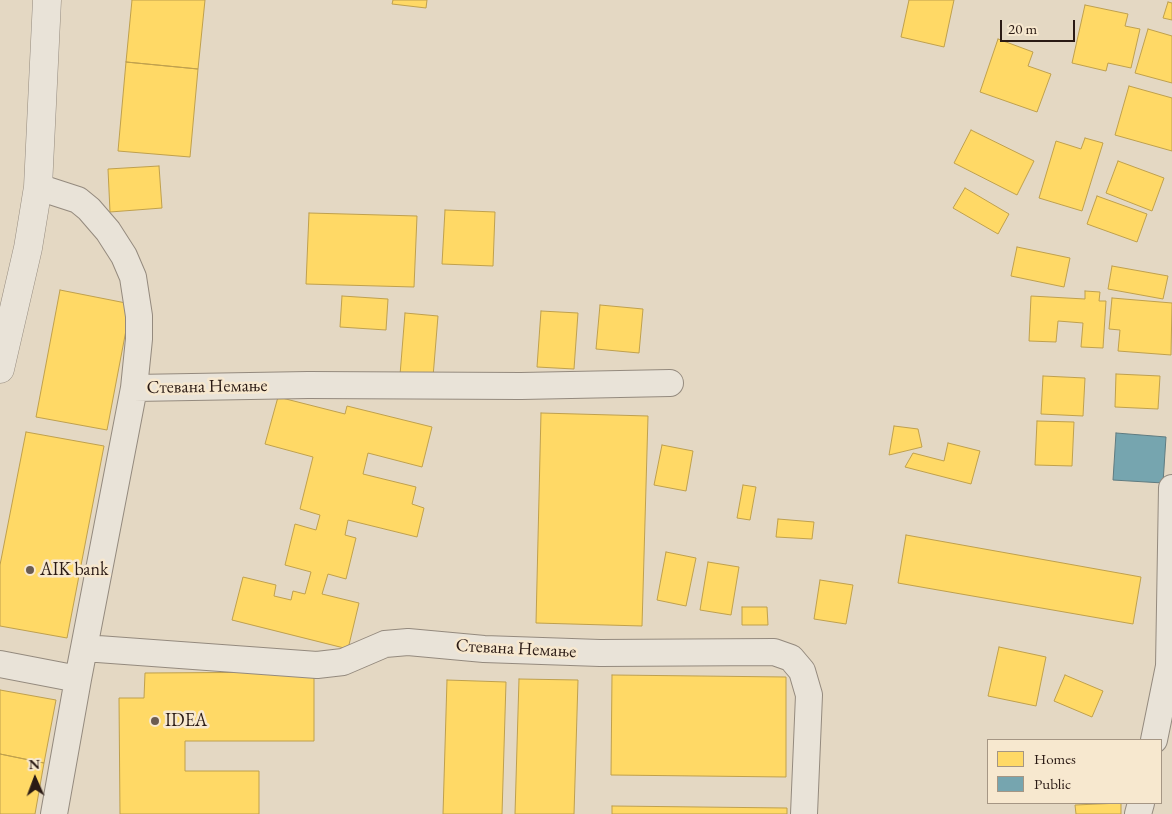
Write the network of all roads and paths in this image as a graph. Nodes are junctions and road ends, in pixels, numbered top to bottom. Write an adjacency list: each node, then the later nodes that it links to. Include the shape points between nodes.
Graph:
1 (47, 0): 2 (street)
2 (38, 186): 3 (street, via 28,248); 5 (street, Стевана Немање, via 78,200 89,209 108,231 134,277 139,339)
3 (0, 368)
4 (670, 383): 5 (street, Стевана Немање)
5 (134, 388): 7 (street, Стевана Немање)
6 (1172, 488): 9 (street)
7 (84, 648): 10 (street, Стевана Немање); 13 (street, Стевана Немање, via 317,665 343,662 385,644 408,642 484,649 600,653 774,652 791,658 802,670 810,695)
8 (0, 664): 10 (street)
9 (1171, 666): 11 (street)
10 (78, 679): 12 (street, Стевана Немање)
11 (1154, 739)
12 (54, 814)
13 (804, 814)

